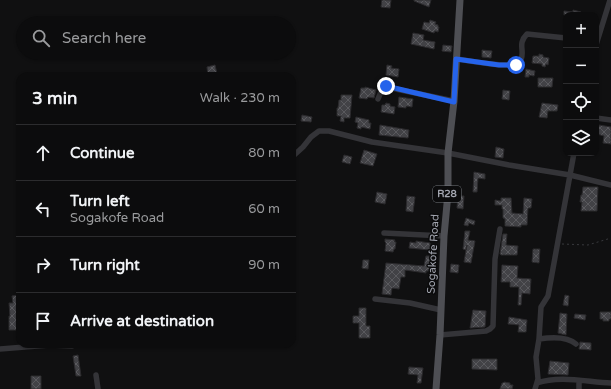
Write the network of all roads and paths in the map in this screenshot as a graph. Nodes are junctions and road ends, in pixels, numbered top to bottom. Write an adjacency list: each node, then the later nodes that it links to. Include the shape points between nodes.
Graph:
1 (460, 0): 5 (main road, Sogakofe Road / R28)
2 (610, 0): 3 (street)
3 (599, 35)
4 (563, 38): 5 (street, via 527,34 521,43 522,58 516,65)
5 (456, 59): 7 (main road, Sogakofe Road / R28)
6 (378, 99): 7 (street, via 383,87 386,86)
7 (454, 102): 11 (main road, Sogakofe Road / R28)
8 (599, 118): 9 (street)
9 (611, 120)
10 (296, 153): 11 (street, via 319,131)
11 (448, 153): 13 (street); 17 (main road, Sogakofe Road / R28)
12 (573, 156): 13 (street)
13 (570, 175): 14 (street); 19 (street)
14 (611, 185)
15 (500, 229): 22 (street, via 495,259 493,326 486,331)
16 (384, 233): 17 (street)
17 (444, 236): 21 (main road, Sogakofe Road / R28)
18 (611, 238): 19 (path, via 588,245)
19 (558, 243): 23 (street, via 548,296 541,308)
20 (375, 299): 21 (street)
21 (441, 310): 22 (main road, Sogakofe Road / R28)
22 (440, 335): 32 (main road, Sogakofe Road / R28)
23 (539, 339): 24 (street, via 550,337 571,340); 30 (street)
24 (576, 344)
25 (16, 348): 26 (street)
26 (0, 349)
27 (96, 375): 31 (street)
28 (579, 381): 29 (street); 30 (street, via 546,380); 33 (street)
29 (611, 383)
30 (536, 386)
31 (98, 389)
32 (436, 389)
33 (579, 389)

